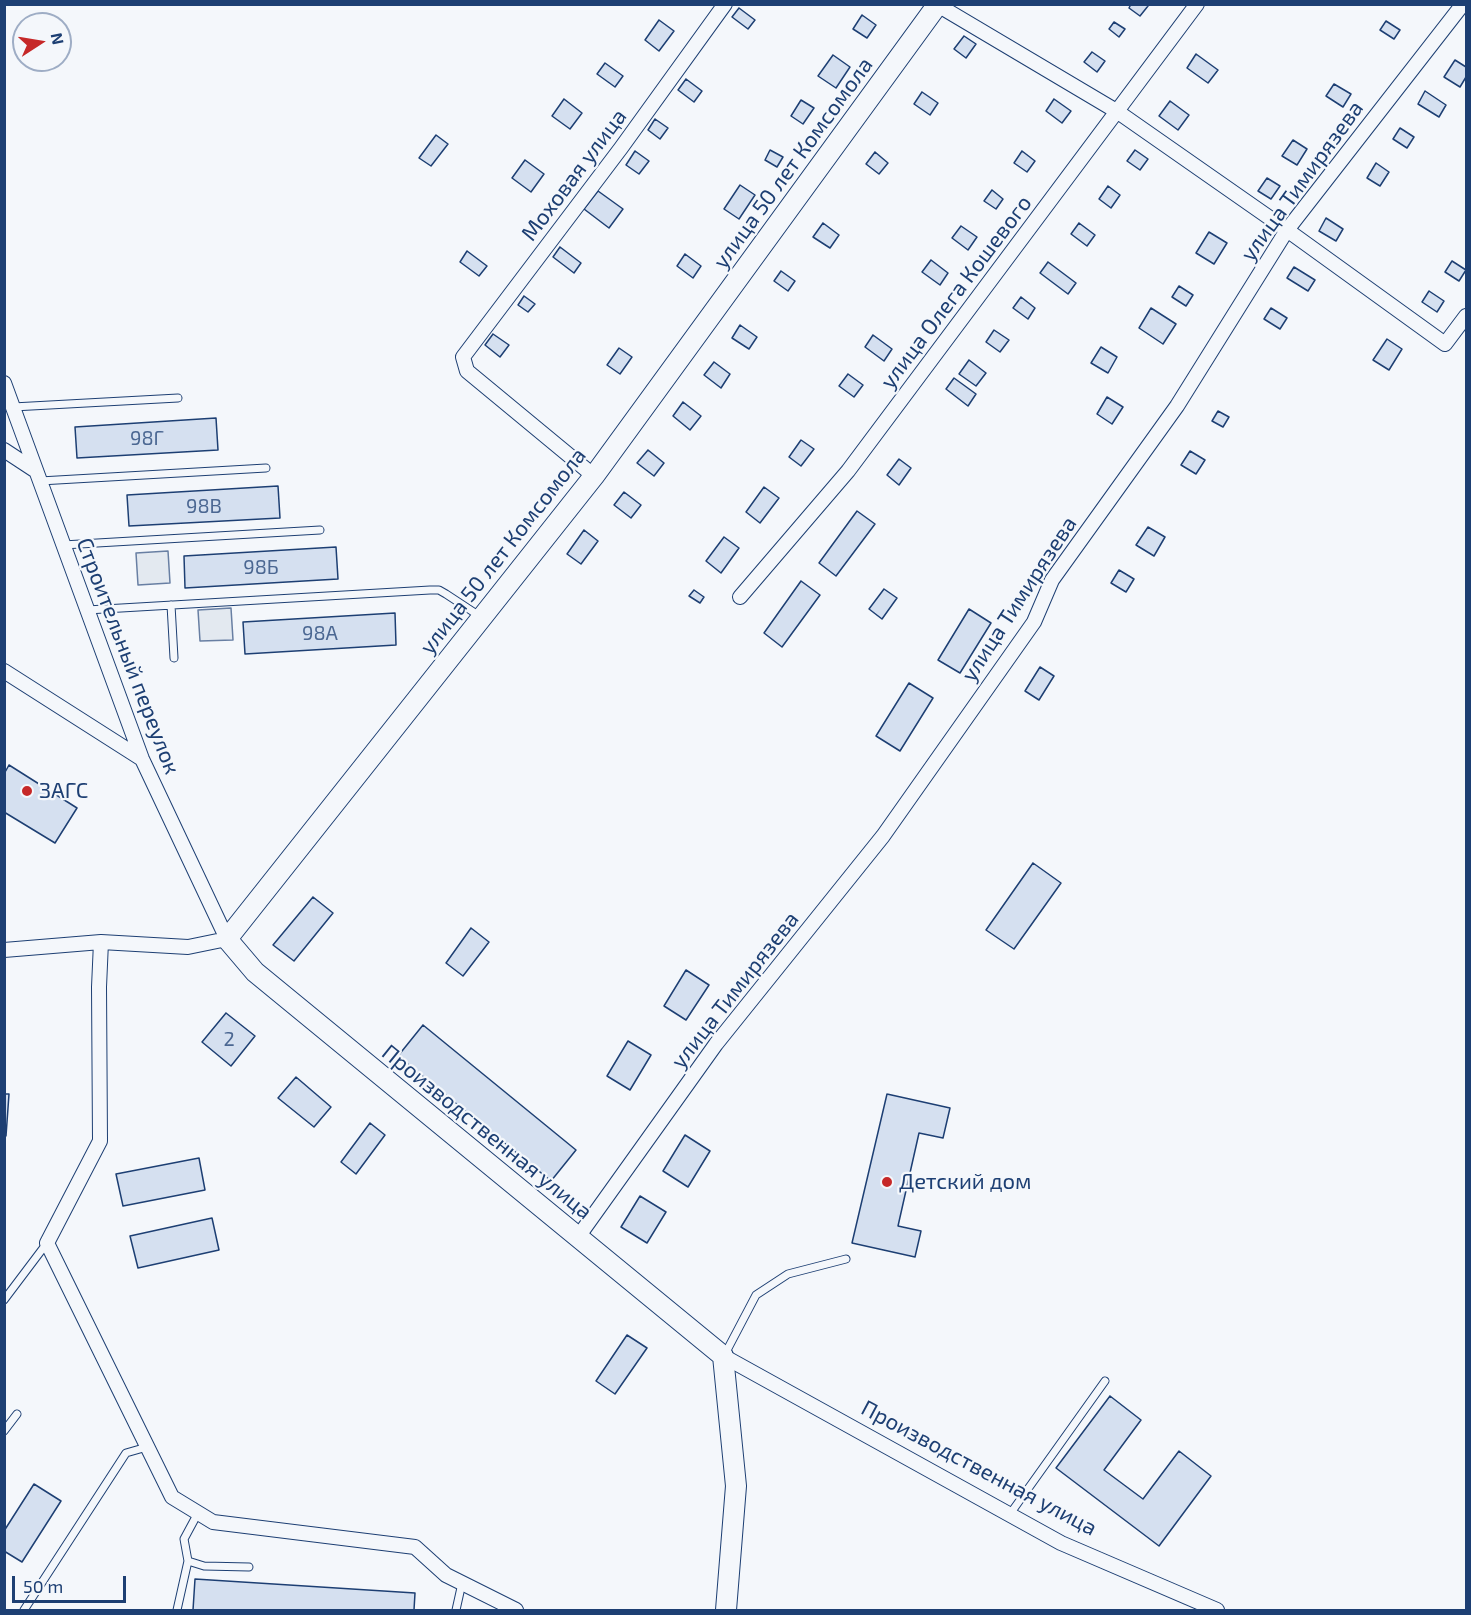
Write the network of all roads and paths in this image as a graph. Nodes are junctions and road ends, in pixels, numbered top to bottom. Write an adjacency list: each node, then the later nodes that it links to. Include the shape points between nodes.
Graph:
1 (725, 4): 14 (street, Моховая улица, via 463,357 466,371)
2 (1197, 4): 5 (street, улица Олега Кошевого)
3 (1463, 4): 6 (street, улица Тимирязева)
4 (937, 5): 5 (street); 14 (street, улица 50 лет Комсомола)
5 (1118, 112): 6 (street); 17 (street, улица Олега Кошевого, via 848,471)
6 (1287, 230): 7 (street, via 1445,344); 27 (street, улица Тимирязева, via 1177,406 1052,580 1034,622 883,836 716,1044)
7 (1467, 316)
8 (4, 382): 10 (street, Строительный переулок)
9 (178, 398): 10 (lane)
10 (13, 408): 13 (street, Строительный переулок)
11 (4, 450): 13 (street)
12 (266, 468): 13 (lane)
13 (38, 476): 16 (street, Строительный переулок)
14 (594, 476): 20 (street, улица 50 лет Комсомола)
15 (320, 530): 16 (lane)
16 (63, 545): 19 (street, Строительный переулок)
17 (740, 597)
18 (171, 605): 19 (lane); 20 (lane, via 439,590); 21 (lane)
19 (87, 610): 23 (street, Строительный переулок)
20 (482, 618): 24 (street, улица 50 лет Комсомола)
21 (174, 658)
22 (4, 672): 23 (street)
23 (142, 759): 24 (street, Строительный переулок)
24 (227, 939): 25 (street, via 188,948); 27 (street, Производственная улица, via 255,972)
25 (101, 942): 26 (street); 28 (street, via 100,1141)
26 (4, 950)
27 (578, 1237): 31 (street, Производственная улица)
28 (47, 1243): 30 (lane); 35 (street)
29 (846, 1259): 31 (lane, via 788,1274 756,1295)
30 (4, 1300)
31 (723, 1356): 37 (street, Производственная улица); 45 (street, via 736,1486)
32 (1106, 1381): 37 (lane)
33 (17, 1413): 34 (lane)
34 (4, 1431)
35 (147, 1447): 36 (street, via 172,1497); 41 (lane, via 126,1453)
36 (198, 1513): 38 (lane, via 184,1539); 40 (street, via 213,1522 415,1547 446,1575)
37 (1010, 1514): 46 (street, Производственная улица, via 1060,1542)
38 (188, 1561): 39 (lane, via 204,1566); 42 (lane)
39 (249, 1567)
40 (462, 1583): 43 (lane); 44 (street)
41 (24, 1611)
42 (177, 1611)
43 (456, 1611)
44 (516, 1611)
45 (726, 1611)
46 (1217, 1611)

